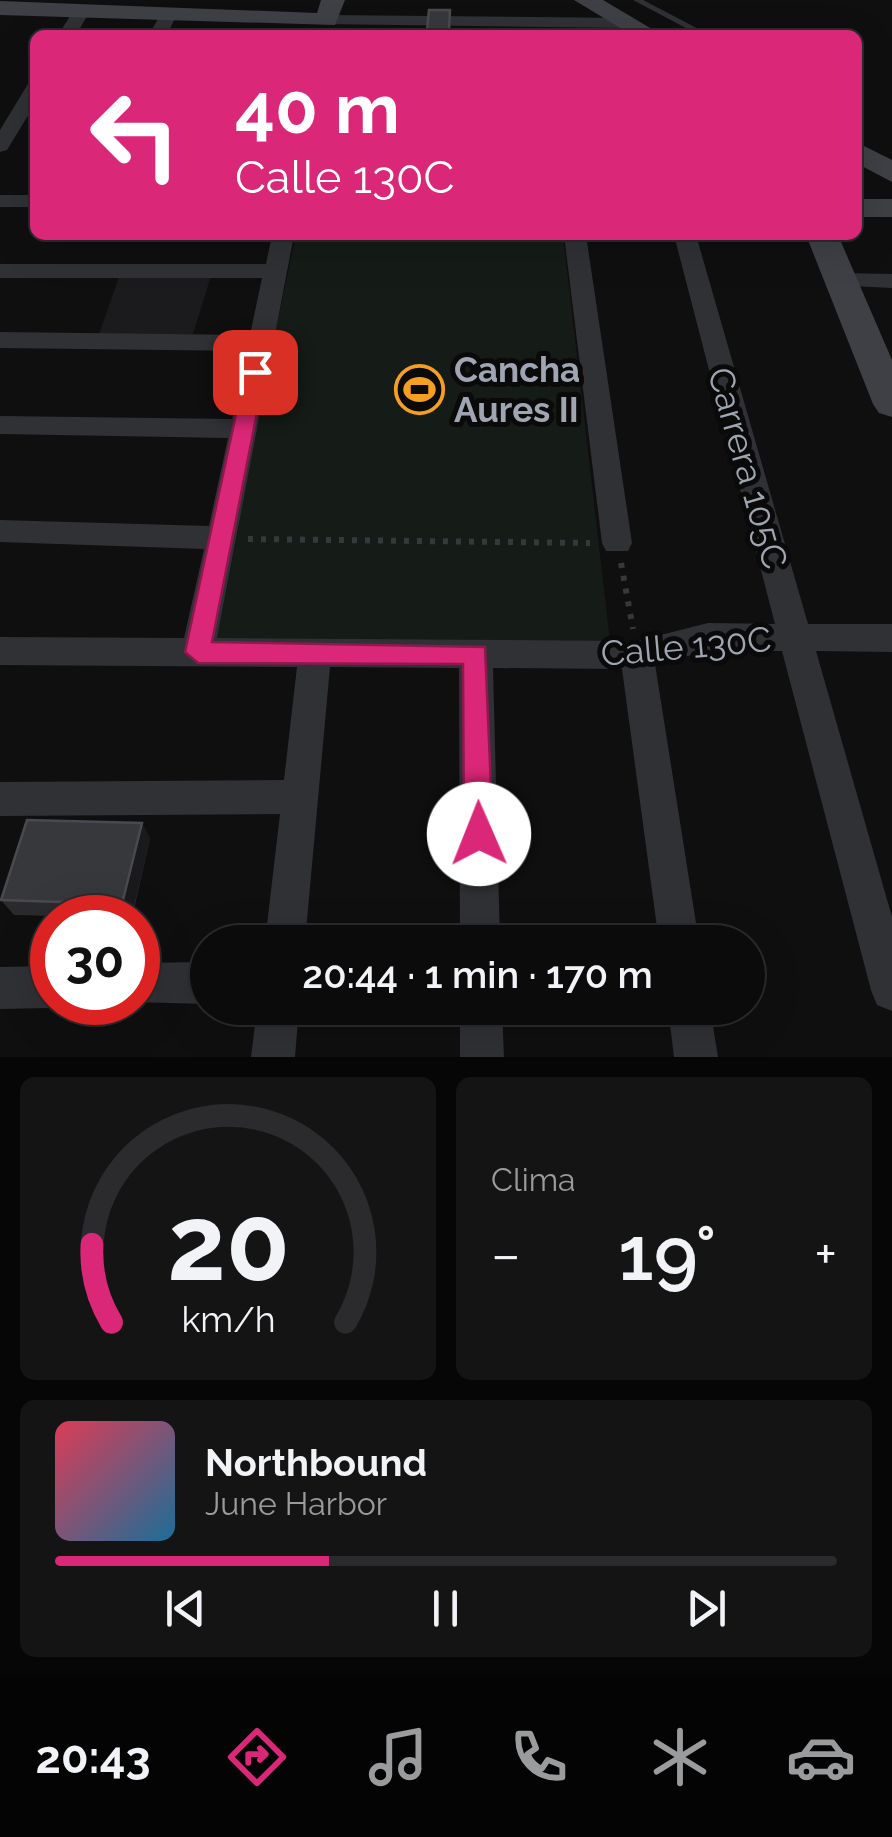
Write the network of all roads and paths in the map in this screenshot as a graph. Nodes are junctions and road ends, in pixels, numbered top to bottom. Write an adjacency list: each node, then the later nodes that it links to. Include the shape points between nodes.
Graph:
1 (586, 0): 5 (street)
2 (9, 8): 4 (street)
3 (330, 10): 6 (street); 7 (street)
4 (82, 11): 6 (street); 8 (street)
5 (639, 19): 7 (street); 9 (lane)
6 (163, 25)
7 (421, 28)
8 (70, 30)
9 (685, 30)
10 (30, 96): 11 (street)
11 (0, 146)
12 (862, 154): 13 (street)
13 (892, 173)
14 (0, 201): 15 (street)
15 (30, 202)
16 (862, 208): 17 (street)
17 (892, 208)
18 (281, 240): 23 (street)
19 (576, 240): 34 (street)
20 (685, 240): 35 (street, Carrera 105C)
21 (824, 240): 24 (street)
22 (0, 271): 23 (street)
23 (275, 271): 27 (street)
24 (840, 280): 25 (street); 28 (street)
25 (892, 280)
26 (0, 340): 27 (street)
27 (261, 342): 31 (street)
28 (883, 360): 29 (street)
29 (892, 404)
30 (0, 425): 31 (street)
31 (244, 430): 33 (street)
32 (0, 531): 33 (street)
33 (221, 538): 34 (path); 38 (street)
34 (618, 543): 41 (path)
35 (798, 637): 36 (street, Calle 130C); 41 (street, Calle 130C, via 708,637); 51 (street, Carrera 105C)
36 (892, 638)
37 (0, 651): 38 (street, Calle 130C)
38 (198, 652): 39 (street, Calle 130C)
39 (315, 653): 40 (street, Calle 130C); 42 (street)
40 (476, 654): 41 (street, Calle 130C); 45 (street)
41 (637, 655): 46 (street)
42 (300, 797): 43 (street); 44 (street)
43 (0, 799)
44 (287, 925)
45 (480, 925)
46 (677, 925)
47 (160, 983): 48 (street)
48 (190, 983)
49 (30, 987): 50 (street)
50 (0, 988)
51 (892, 990)
52 (276, 1025): 55 (street)
53 (482, 1025): 56 (street)
54 (691, 1025): 57 (street)
55 (273, 1057)
56 (482, 1057)
57 (696, 1057)

